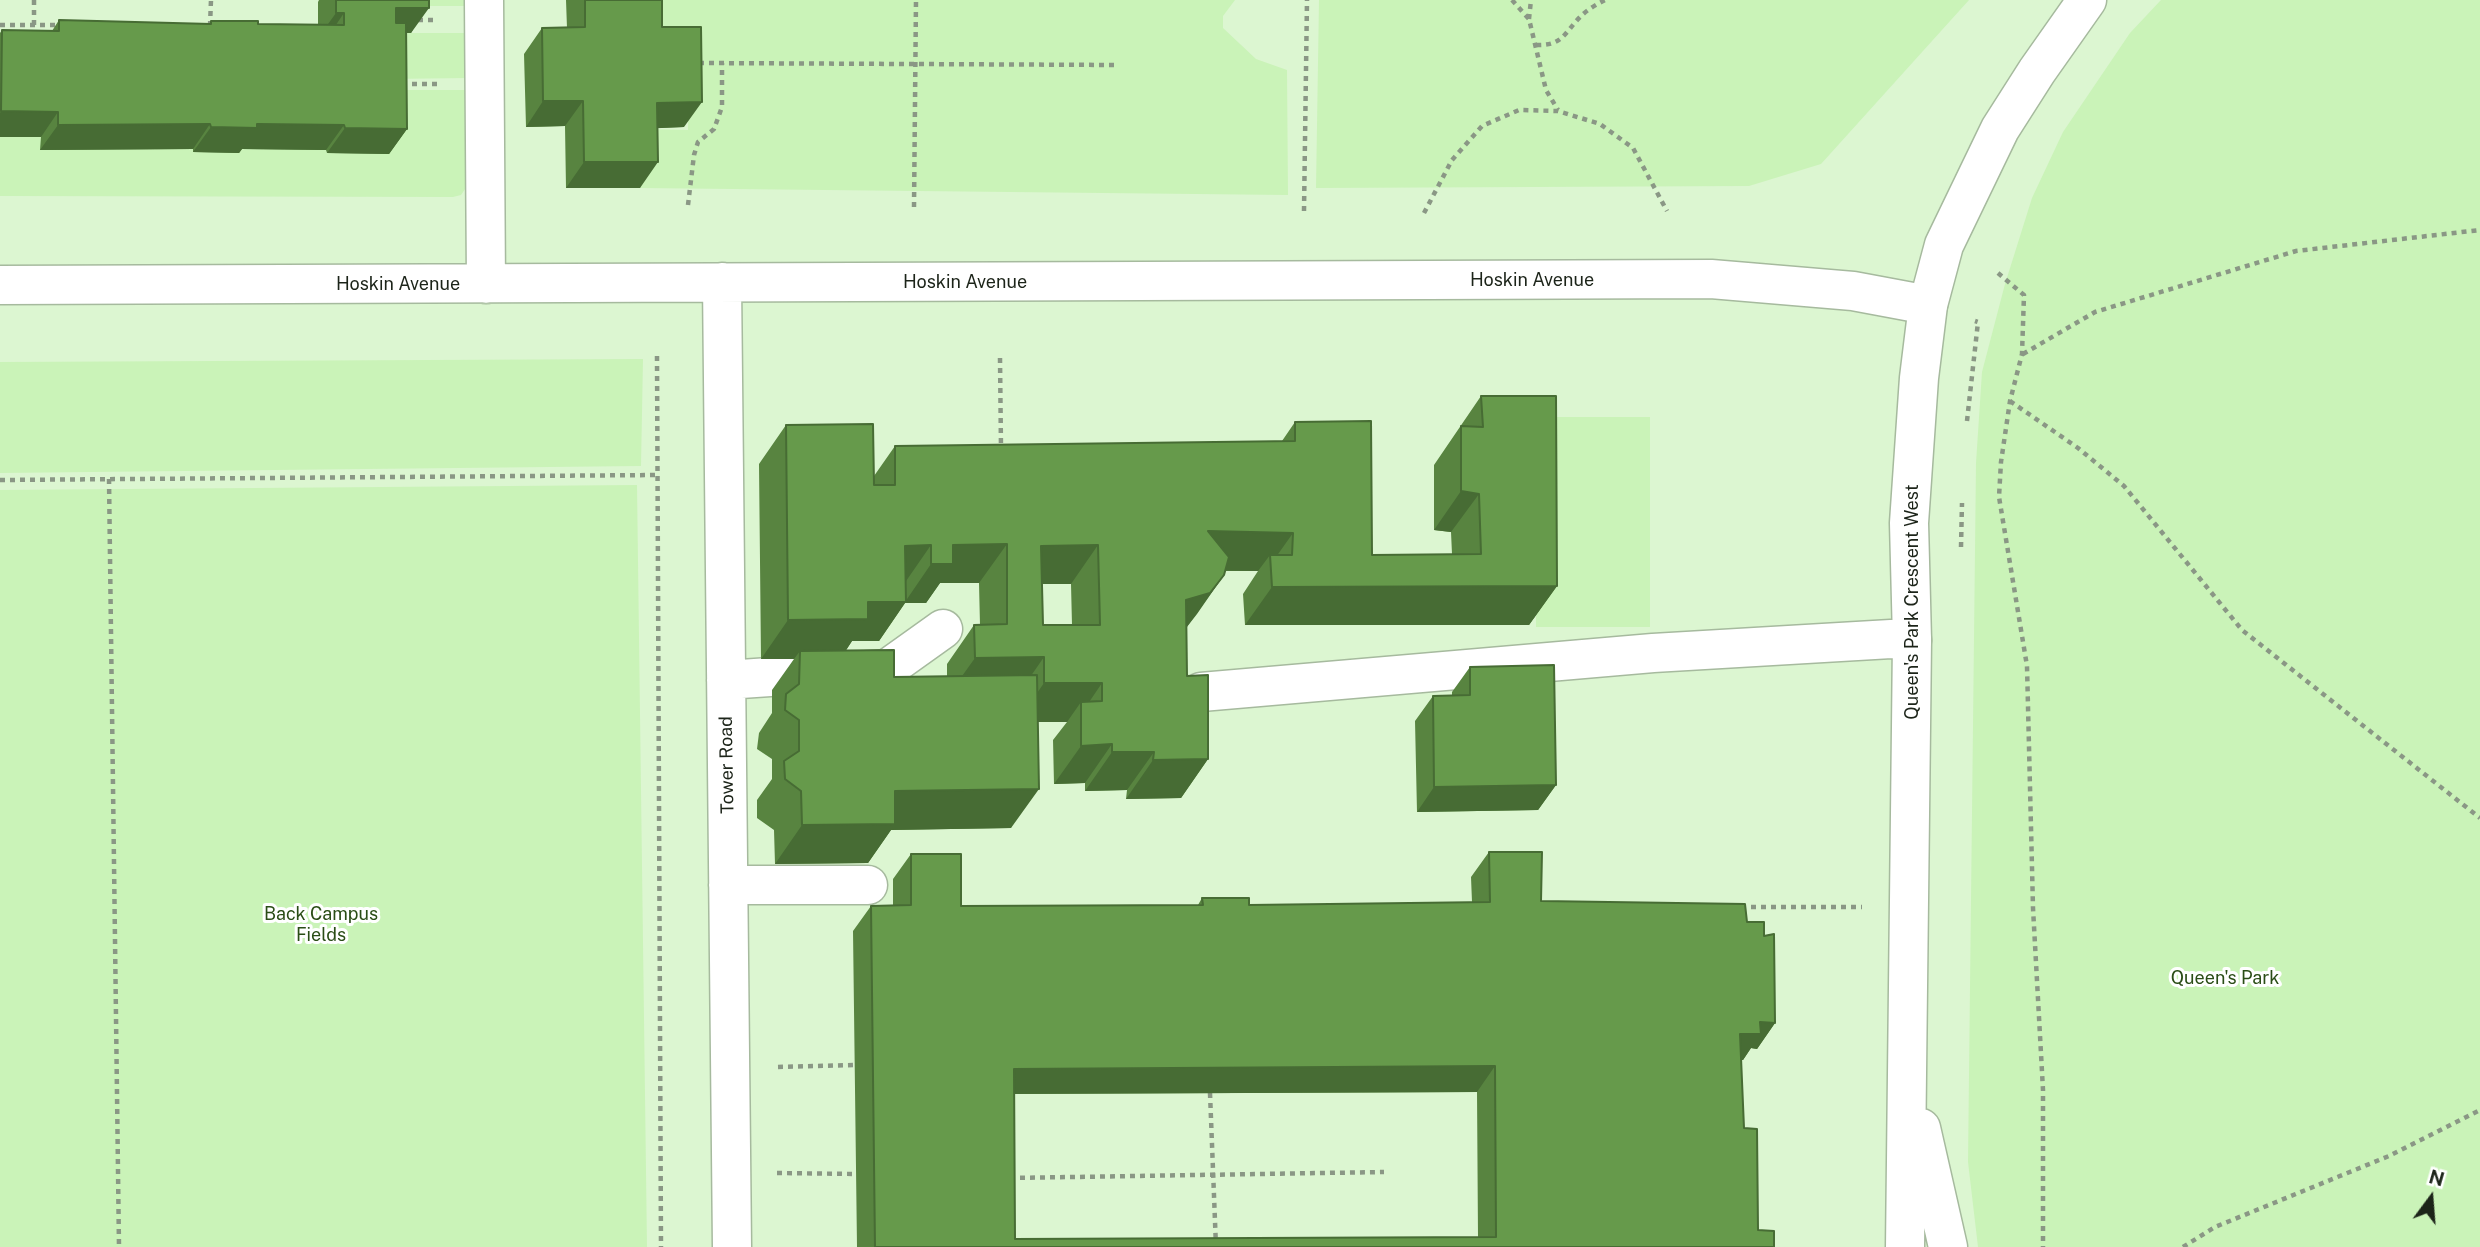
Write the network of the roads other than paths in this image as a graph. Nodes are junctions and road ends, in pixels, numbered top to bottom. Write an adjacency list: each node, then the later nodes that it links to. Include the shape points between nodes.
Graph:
1 (484, 0): 4 (street)
2 (2087, 0): 6 (street, Queen's Park Crescent West, via 2000,129 1944,245)
3 (722, 282): 4 (street, Hoskin Avenue); 6 (street, Hoskin Avenue, via 1711,279 1853,291); 9 (street, Tower Road)
4 (486, 284): 5 (street, Hoskin Avenue)
5 (0, 285)
6 (1928, 305): 8 (street, Queen's Park Crescent West, via 1909,523)
7 (943, 629): 9 (street, via 887,669)
8 (1912, 640): 10 (street, via 1653,653); 13 (street, Queen's Park Crescent West)
9 (726, 680): 12 (street, Tower Road)
10 (1201, 692)
11 (868, 885): 12 (street)
12 (729, 886): 14 (street, Tower Road)
13 (1908, 1068): 15 (street, Queen's Park Crescent West); 16 (street)
14 (732, 1247)
15 (1905, 1247)
16 (1948, 1247)

